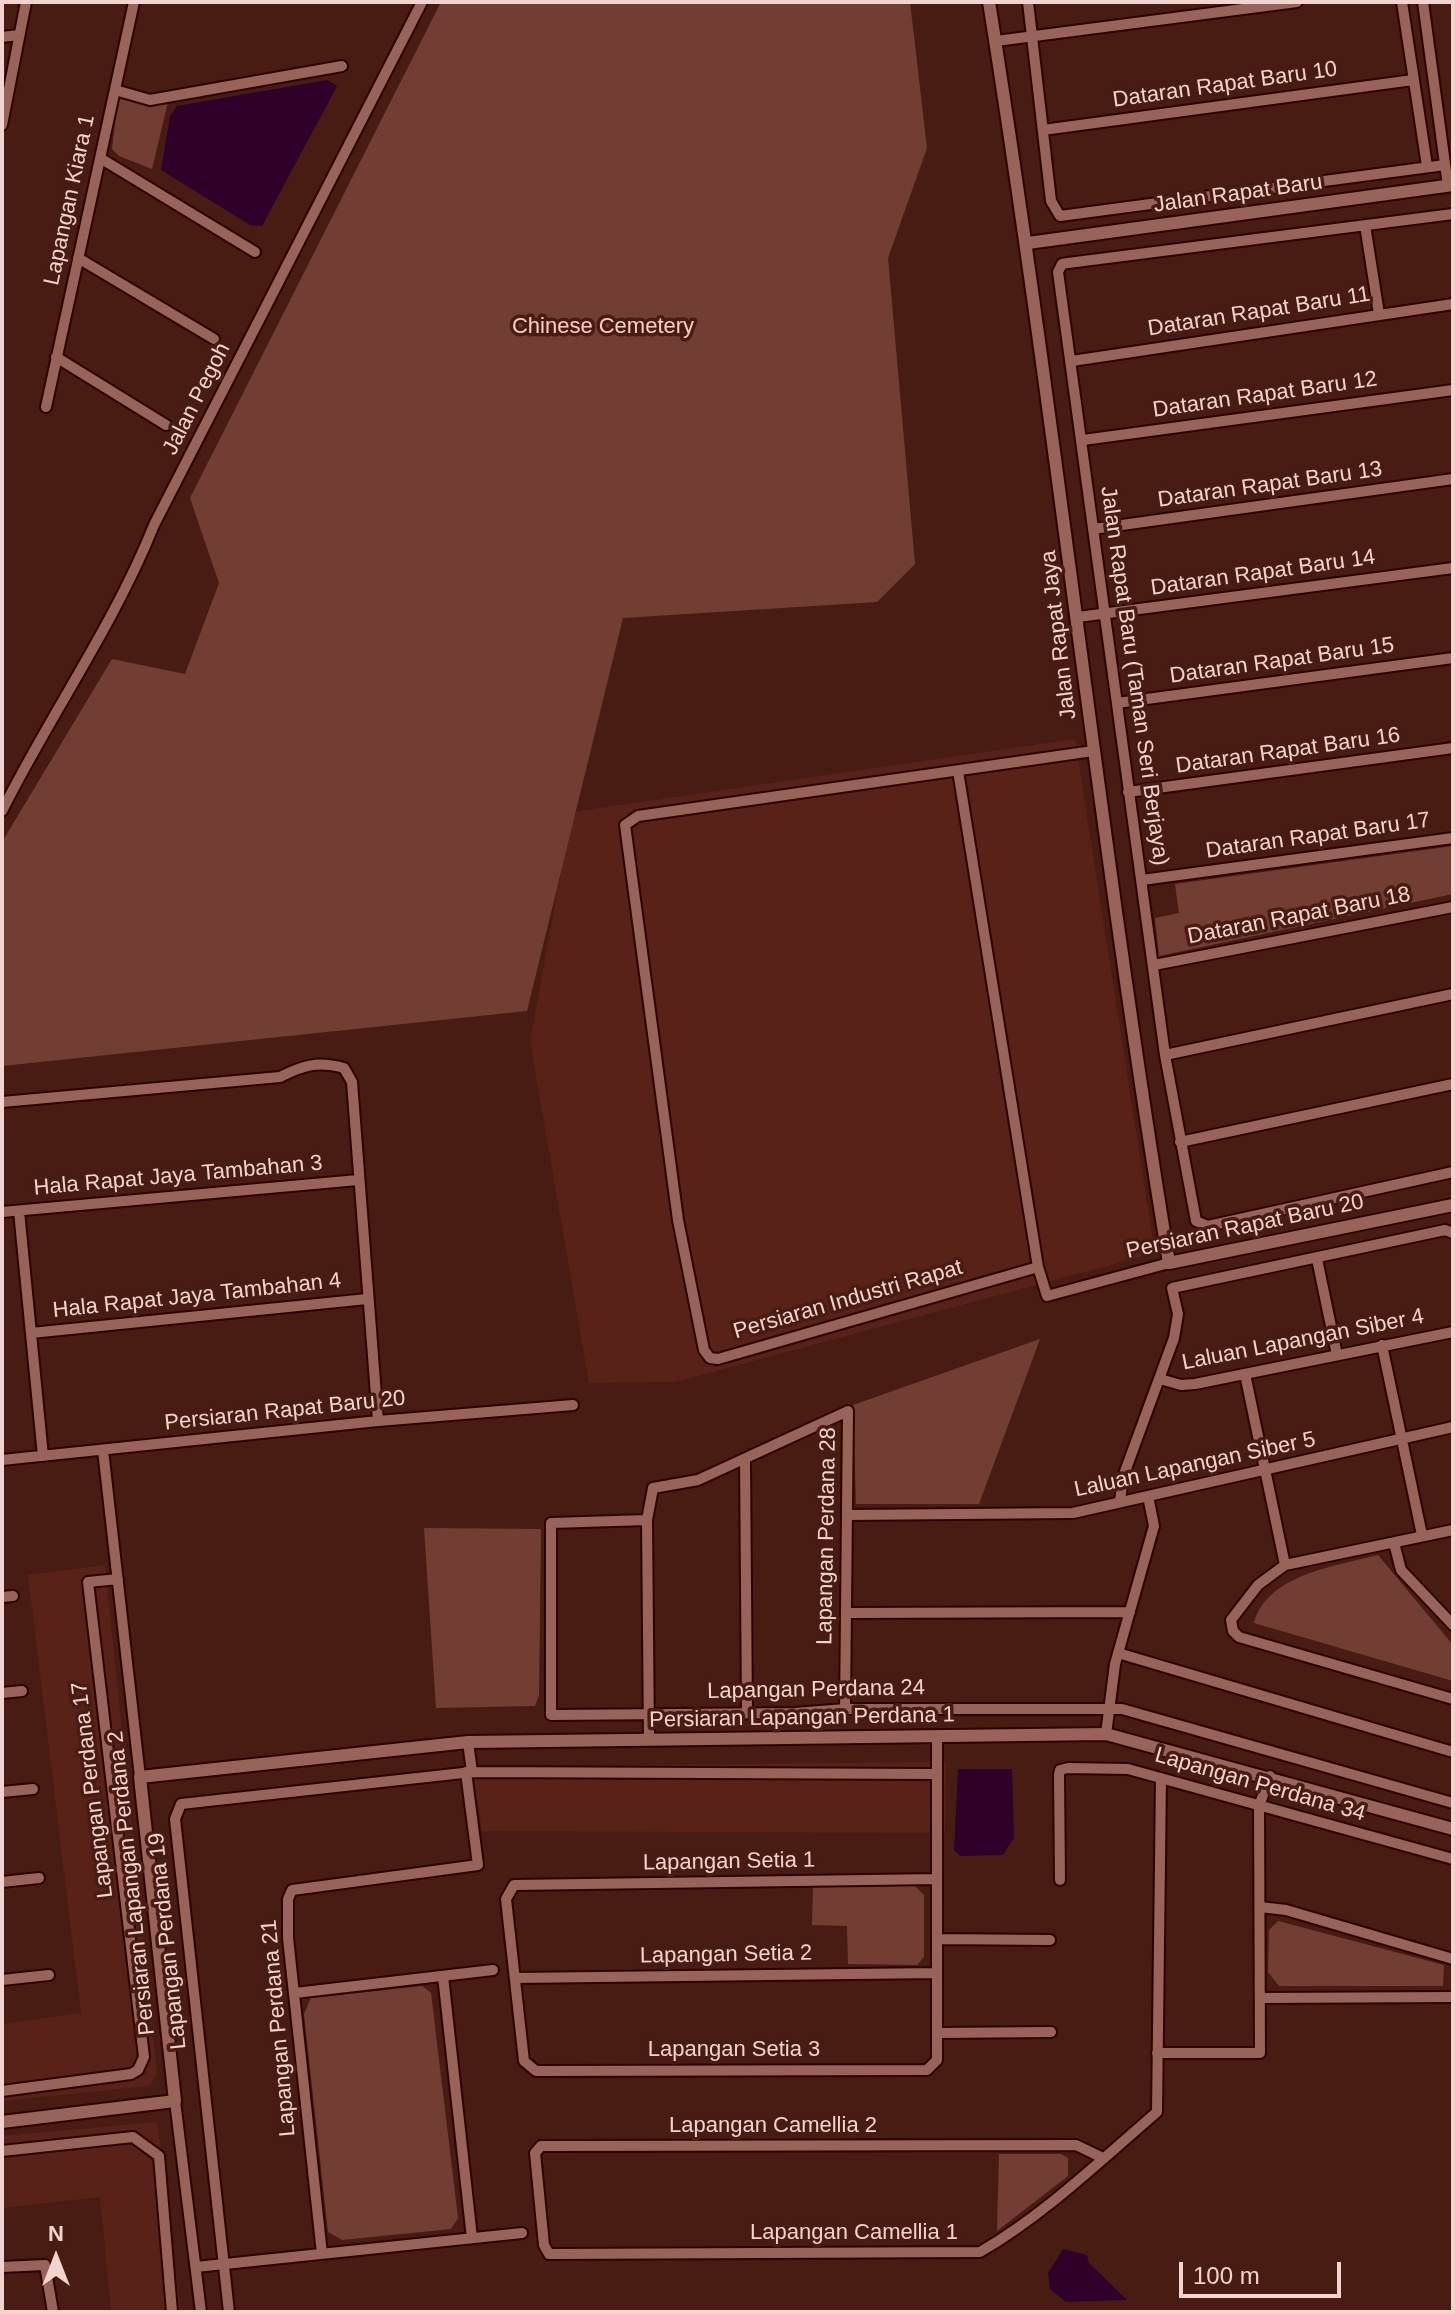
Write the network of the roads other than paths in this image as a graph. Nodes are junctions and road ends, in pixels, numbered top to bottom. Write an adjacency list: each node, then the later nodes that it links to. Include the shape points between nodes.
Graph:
1 (26, 2): 9 (street)
2 (134, 2): 15 (street, Lapangan Kiara 1)
3 (422, 2): 47 (street, Jalan Pegoh, via 154,525 134,574)
4 (989, 2): 12 (street, Jalan Rapat Jaya)
5 (1028, 2): 11 (street)
6 (1297, 2): 11 (street)
7 (1402, 2): 14 (street)
8 (1423, 2): 19 (street)
9 (19, 35): 10 (street); 16 (street)
10 (2, 37)
11 (1032, 38): 12 (street); 17 (street)
12 (996, 41): 24 (street, Jalan Rapat Jaya)
13 (342, 66): 15 (street, via 150,100)
14 (1413, 80): 17 (street, Dataran Rapat Baru 10); 20 (street)
15 (115, 90): 18 (street, Lapangan Kiara 1)
16 (2, 125)
17 (1043, 130): 20 (street, Jalan Rapat Baru, via 1051,201 1060,216)
18 (100, 158): 25 (street); 26 (street, Lapangan Kiara 1)
19 (1445, 165): 20 (street, Jalan Rapat Baru); 21 (street)
20 (1427, 166)
21 (1451, 185): 24 (street, Jalan Rapat Baru)
22 (1453, 214): 23 (street, Jalan Rapat Baru (Taman Seri Berjaya))
23 (1365, 225): 28 (street); 31 (street, Jalan Rapat Baru (Taman Seri Berjaya), via 1062,264 1058,272)
24 (1028, 243): 40 (street, Jalan Rapat Jaya)
25 (255, 252)
26 (78, 258): 29 (street); 30 (street, Lapangan Kiara 1)
27 (1453, 304): 28 (street, Dataran Rapat Baru 11)
28 (1379, 314): 31 (street, Dataran Rapat Baru 11)
29 (214, 339)
30 (56, 357): 33 (street, Lapangan Kiara 1); 34 (street)
31 (1072, 361): 35 (street, Jalan Rapat Baru (Taman Seri Berjaya))
32 (1453, 390): 35 (street, Dataran Rapat Baru 12)
33 (46, 407)
34 (166, 425)
35 (1083, 440): 37 (street, Jalan Rapat Baru (Taman Seri Berjaya))
36 (1453, 479): 37 (street, Dataran Rapat Baru 13)
37 (1093, 529): 39 (street, Jalan Rapat Baru (Taman Seri Berjaya))
38 (1453, 568): 39 (street, Dataran Rapat Baru 14)
39 (1103, 615): 40 (street, Dataran Rapat Baru 14); 42 (street, Jalan Rapat Baru (Taman Seri Berjaya))
40 (1078, 617): 44 (street, Jalan Rapat Jaya)
41 (1453, 658): 42 (street, Dataran Rapat Baru 15)
42 (1117, 703): 46 (street, Jalan Rapat Baru (Taman Seri Berjaya))
43 (1453, 748): 46 (street, Dataran Rapat Baru 16)
44 (1093, 751): 45 (street, Persiaran Industri Rapat); 64 (street, Jalan Rapat Jaya)
45 (958, 771): 65 (street); 65 (street, Persiaran Industri Rapat, via 638,816 625,825 678,1220 704,1350 710,1358)
46 (1128, 792): 49 (street, Jalan Rapat Baru (Taman Seri Berjaya))
47 (2, 811)
48 (1453, 838): 49 (street, Dataran Rapat Baru 17)
49 (1142, 880): 51 (street, Jalan Rapat Baru (Taman Seri Berjaya))
50 (1453, 907): 51 (street, Dataran Rapat Baru 18)
51 (1154, 965): 53 (street, Jalan Rapat Baru (Taman Seri Berjaya))
52 (1453, 994): 53 (street)
53 (1165, 1055): 56 (street, Jalan Rapat Baru (Taman Seri Berjaya))
54 (1453, 1084): 56 (street)
55 (2, 1102): 58 (street, via 280,1077 306,1064 324,1063 344,1068 352,1082)
56 (1180, 1142): 57 (street, Jalan Rapat Baru (Taman Seri Berjaya), via 1196,1221 1208,1226)
57 (1453, 1172)
58 (358, 1180): 60 (street, Hala Rapat Jaya Tambahan 3); 66 (street)
59 (1453, 1205): 64 (street, Persiaran Rapat Baru 20)
60 (19, 1211): 61 (street, Hala Rapat Jaya Tambahan 3); 68 (street)
61 (2, 1212)
62 (1453, 1233): 63 (street, via 1445,1230)
63 (1317, 1259): 70 (street); 72 (street, via 1172,1288 1178,1324)
64 (1169, 1263): 65 (street, Persiaran Rapat Baru 20, via 1047,1296)
65 (1038, 1267)
66 (367, 1299): 68 (street, Hala Rapat Jaya Tambahan 4); 74 (street)
67 (1453, 1332): 69 (street, Laluan Lapangan Siber 4)
68 (31, 1333): 78 (street)
69 (1382, 1345): 70 (street, Laluan Lapangan Siber 4); 76 (street)
70 (1337, 1355): 71 (street, Laluan Lapangan Siber 4)
71 (1245, 1374): 72 (street, Laluan Lapangan Siber 4, via 1181,1385); 81 (street)
72 (1160, 1379): 83 (street, via 1123,1477)
73 (573, 1405): 74 (street, Persiaran Rapat Baru 20)
74 (378, 1421): 77 (street, Persiaran Rapat Baru 20)
75 (1453, 1427): 76 (street, Laluan Lapangan Siber 5)
76 (1402, 1439): 81 (street, Laluan Lapangan Siber 5); 87 (street)
77 (103, 1450): 78 (street, Persiaran Rapat Baru 20); 90 (street, Persiaran Lapangan Perdana 2)
78 (43, 1456): 79 (street, Persiaran Rapat Baru 20)
79 (2, 1460)
80 (745, 1461): 84 (street, Lapangan Perdana 28, via 848,1411); 85 (street, via 698,1480 653,1488); 101 (street)
81 (1265, 1470): 82 (street, Laluan Lapangan Siber 5); 89 (street)
82 (1148, 1496): 83 (street, Laluan Lapangan Siber 5); 91 (street, via 1154,1526)
83 (1120, 1501): 84 (street, Laluan Lapangan Siber 5, via 1073,1513)
84 (847, 1515): 92 (street, Lapangan Perdana 28)
85 (647, 1520): 100 (street); 100 (street, Lapangan Perdana 24, via 551,1523 551,1715)
86 (1453, 1530): 87 (street)
87 (1422, 1535): 88 (street)
88 (1394, 1543): 89 (street); 93 (street, via 1401,1570)
89 (1285, 1565): 97 (street, via 1258,1585 1231,1620 1239,1637)
90 (118, 1579): 110 (street, Persiaran Lapangan Perdana 2); 138 (street, Lapangan Perdana 17, via 88,1582 144,2057 131,2074)
91 (1130, 1612): 92 (street); 94 (street)
92 (846, 1613): 98 (street, Lapangan Perdana 28)
93 (1453, 1625)
94 (1118, 1653): 99 (street); 106 (street)
95 (22, 1691): 96 (street)
96 (2, 1693)
97 (1453, 1699)
98 (845, 1709): 99 (street, Lapangan Perdana 24); 101 (street, Lapangan Perdana 24)
99 (1108, 1709): 102 (street); 114 (street, Lapangan Perdana 24, via 1163,1718)
100 (647, 1711): 101 (street, Lapangan Perdana 24); 104 (street)
101 (747, 1713)
102 (1106, 1734): 103 (street, Persiaran Lapangan Perdana 1); 109 (street, Persiaran Lapangan Perdana 1)
103 (937, 1737): 104 (street, Persiaran Lapangan Perdana 1); 108 (street)
104 (649, 1740): 105 (street, Persiaran Lapangan Perdana 1)
105 (468, 1742): 107 (street); 110 (street, Persiaran Lapangan Perdana 1)
106 (1453, 1752)
107 (469, 1772): 108 (street); 132 (street, Lapangan Perdana 21, via 478,1865 292,1890 288,1938); 147 (street, Lapangan Perdana 19, via 188,1802 177,1811)
108 (937, 1774): 119 (street)
109 (1270, 1776): 115 (street); 116 (street, Persiaran Lapangan Perdana 1)
110 (140, 1777): 139 (street, Persiaran Lapangan Perdana 2)
111 (1161, 1778): 115 (street, Lapangan Perdana 34); 120 (street, Lapangan Perdana 34, via 1128,1769 1060,1770); 137 (street, Lapangan Camellia 1)
112 (33, 1789): 113 (street)
113 (2, 1792)
114 (1453, 1803)
115 (1259, 1806): 117 (street, Lapangan Perdana 34); 122 (street)
116 (1453, 1829)
117 (1453, 1859)
118 (39, 1878): 121 (street)
119 (937, 1879): 123 (street); 130 (street, Lapangan Setia 1, via 521,1884 506,1894)
120 (1060, 1880)
121 (2, 1882)
122 (1260, 1907): 125 (street); 134 (street)
123 (937, 1939): 124 (street); 127 (street)
124 (1050, 1940)
125 (1453, 1959)
126 (493, 1970): 129 (street)
127 (937, 1973): 130 (street, Lapangan Setia 2); 136 (street)
128 (49, 1975): 131 (street)
129 (443, 1976): 132 (street); 144 (street)
130 (515, 1978): 136 (street, Lapangan Setia 3, via 527,2066 536,2071 927,2070 937,2060)
131 (2, 1980)
132 (295, 1993): 146 (street, Lapangan Perdana 21)
133 (1453, 1997): 134 (street)
134 (1260, 1998): 137 (street, via 1260,2053)
135 (1051, 2032): 136 (street)
136 (937, 2033)
137 (1157, 2053): 142 (street, Lapangan Camellia 1, via 1157,2112)
138 (2, 2091)
139 (175, 2101): 140 (street); 149 (street, Persiaran Lapangan Perdana 2)
140 (2, 2122)
141 (2, 2151): 151 (street, via 133,2137 159,2156)
142 (1103, 2158): 145 (street, Lapangan Camellia 1, via 980,2252 549,2254); 145 (street, Lapangan Camellia 2, via 1076,2145 541,2146 535,2153)
143 (522, 2233): 144 (street)
144 (472, 2238): 146 (street)
145 (544, 2245)
146 (322, 2254): 147 (street)
147 (224, 2264): 149 (street); 153 (street)
148 (2, 2267): 150 (street, via 45,2265)
149 (196, 2267): 152 (street, Persiaran Lapangan Perdana 2)
150 (53, 2312)
151 (172, 2312)
152 (201, 2312)
153 (229, 2312)

